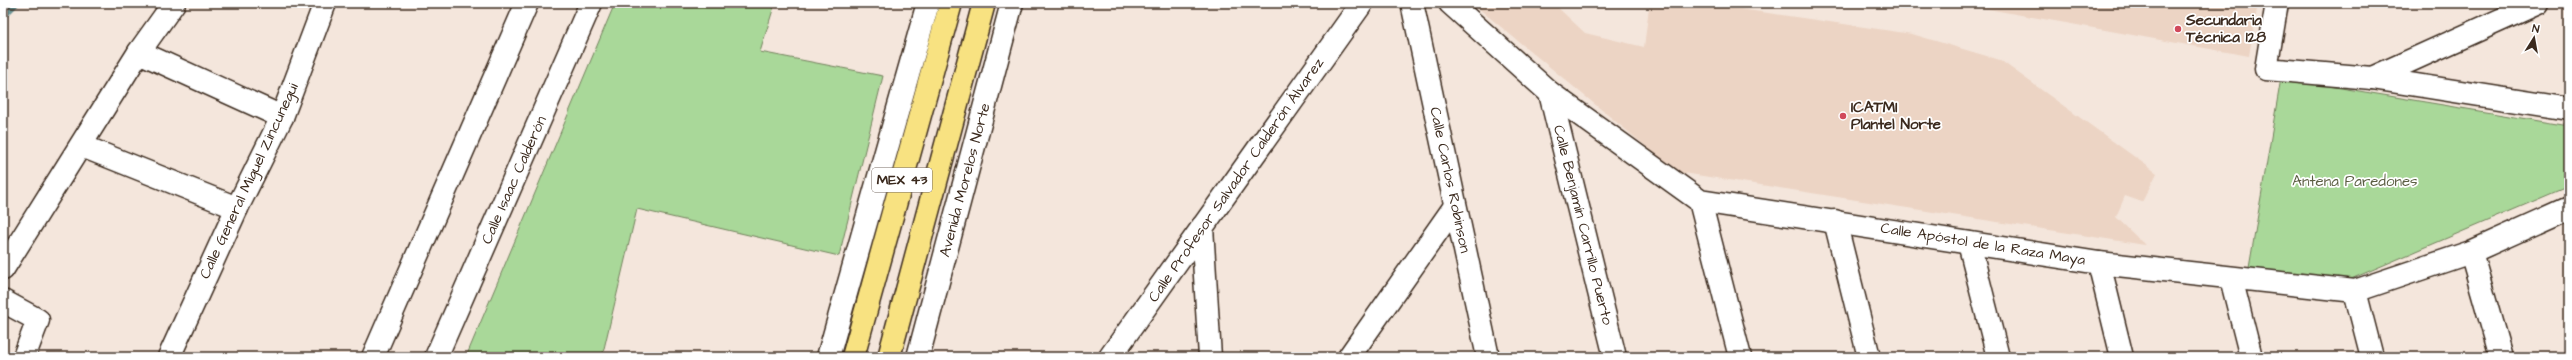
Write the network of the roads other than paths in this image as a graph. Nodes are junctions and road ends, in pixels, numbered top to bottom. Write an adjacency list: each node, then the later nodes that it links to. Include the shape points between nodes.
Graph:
1 (174, 3): 14 (street)
2 (527, 3): 35 (street)
3 (591, 3): 36 (street, Calle Isaac Calderón)
4 (928, 3): 37 (street)
5 (951, 3): 38 (highway, MEX 43)
6 (984, 3): 39 (highway, MEX 43)
7 (1012, 3): 40 (street, Avenida Morelos Norte)
8 (1362, 3): 25 (street, Calle Profesor Salvador Calderón Álvarez)
9 (1412, 3): 21 (street, Calle Carlos Robinson)
10 (1450, 3): 16 (street, Calle Apóstol de la Raza Maya)
11 (2277, 3): 15 (street, via 2266,69)
12 (2538, 3): 15 (street)
13 (317, 6): 18 (street, Calle General Miguel Zincunegui)
14 (139, 52): 18 (street); 19 (street)
15 (2372, 78): 17 (street)
16 (1550, 93): 20 (street, Calle Apóstol de la Raza Maya); 45 (street, Calle Benjamín Carrillo Puerto)
17 (2569, 109)
18 (282, 117): 22 (street, Calle General Miguel Zincunegui)
19 (82, 146): 22 (street); 29 (street)
20 (1700, 201): 24 (street, Calle Apóstol de la Raza Maya); 46 (street)
21 (1455, 206): 43 (street); 44 (street, Calle Carlos Robinson)
22 (236, 208): 34 (street, Calle General Miguel Zincunegui)
23 (2569, 208): 27 (street, Calle Apóstol de la Raza Maya)
24 (1835, 221): 26 (street, Calle Apóstol de la Raza Maya); 47 (street)
25 (1202, 227): 41 (street, Calle Profesor Salvador Calderón Álvarez); 42 (street)
26 (1970, 243): 28 (street, Calle Apóstol de la Raza Maya); 48 (street)
27 (2471, 252): 31 (street, Calle Apóstol de la Raza Maya); 52 (street)
28 (2099, 263): 30 (street, Calle Apóstol de la Raza Maya); 49 (street)
29 (3, 269)
30 (2231, 278): 31 (street, Calle Apóstol de la Raza Maya); 50 (street)
31 (2354, 291): 51 (street)
32 (3, 301): 33 (street, via 38,320)
33 (24, 357)
34 (169, 357)
35 (373, 357)
36 (436, 357)
37 (828, 357)
38 (854, 357)
39 (889, 357)
40 (918, 357)
41 (1110, 357)
42 (1210, 357)
43 (1349, 357)
44 (1488, 357)
45 (1615, 357)
46 (1740, 357)
47 (1869, 357)
48 (1998, 357)
49 (2122, 357)
50 (2251, 357)
51 (2372, 357)
52 (2501, 357)

